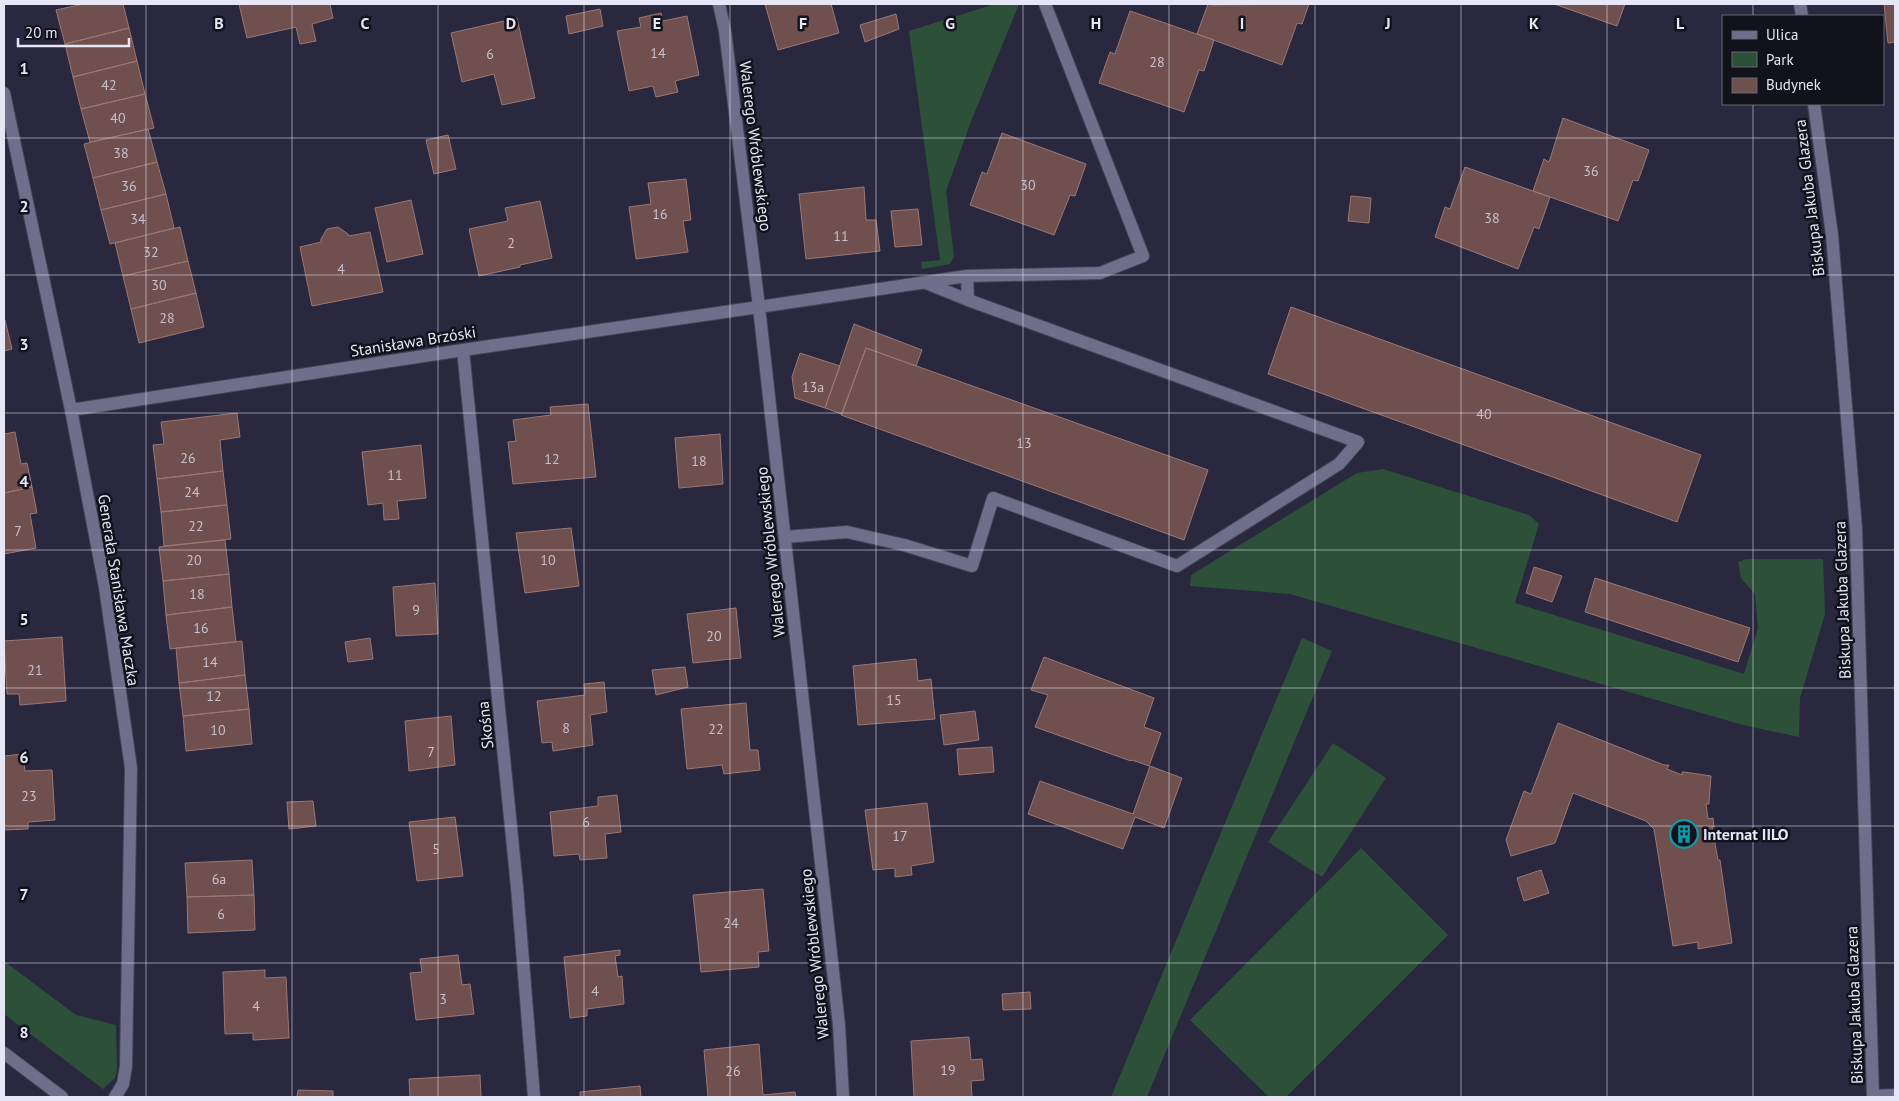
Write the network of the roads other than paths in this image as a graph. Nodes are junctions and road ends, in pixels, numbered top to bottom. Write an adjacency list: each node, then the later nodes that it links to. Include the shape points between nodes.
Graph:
1 (719, 4): 8 (street, Walerego Wróblewskiego)
2 (1045, 4): 5 (street, Stanisława Brzóski, via 1143,256 1100,273)
3 (4, 93): 10 (street, Generała Stanisława Maczka)
4 (1814, 105): 18 (street, Biskupa Jakuba Glazera, via 1832,235 1856,529)
5 (967, 276): 6 (street, Stanisława Brzóski); 7 (street)
6 (925, 283): 7 (street); 8 (street, Stanisława Brzóski)
7 (968, 300): 11 (street, via 1358,442 1339,464 1177,566 994,498 972,566 848,532)
8 (760, 307): 9 (street, Stanisława Brzóski); 11 (street, Walerego Wróblewskiego)
9 (463, 350): 10 (street, Stanisława Brzóski); 16 (street, Skośna, via 518,887)
10 (71, 410): 15 (street, Generała Stanisława Maczka, via 105,588 131,768 126,1066 123,1084)
11 (785, 537): 17 (street, Walerego Wróblewskiego, via 839,1025)
12 (4, 1053): 14 (street)
13 (1895, 1095): 18 (street)
14 (62, 1097)
15 (115, 1097)
16 (534, 1097)
17 (843, 1097)
18 (1873, 1097)

